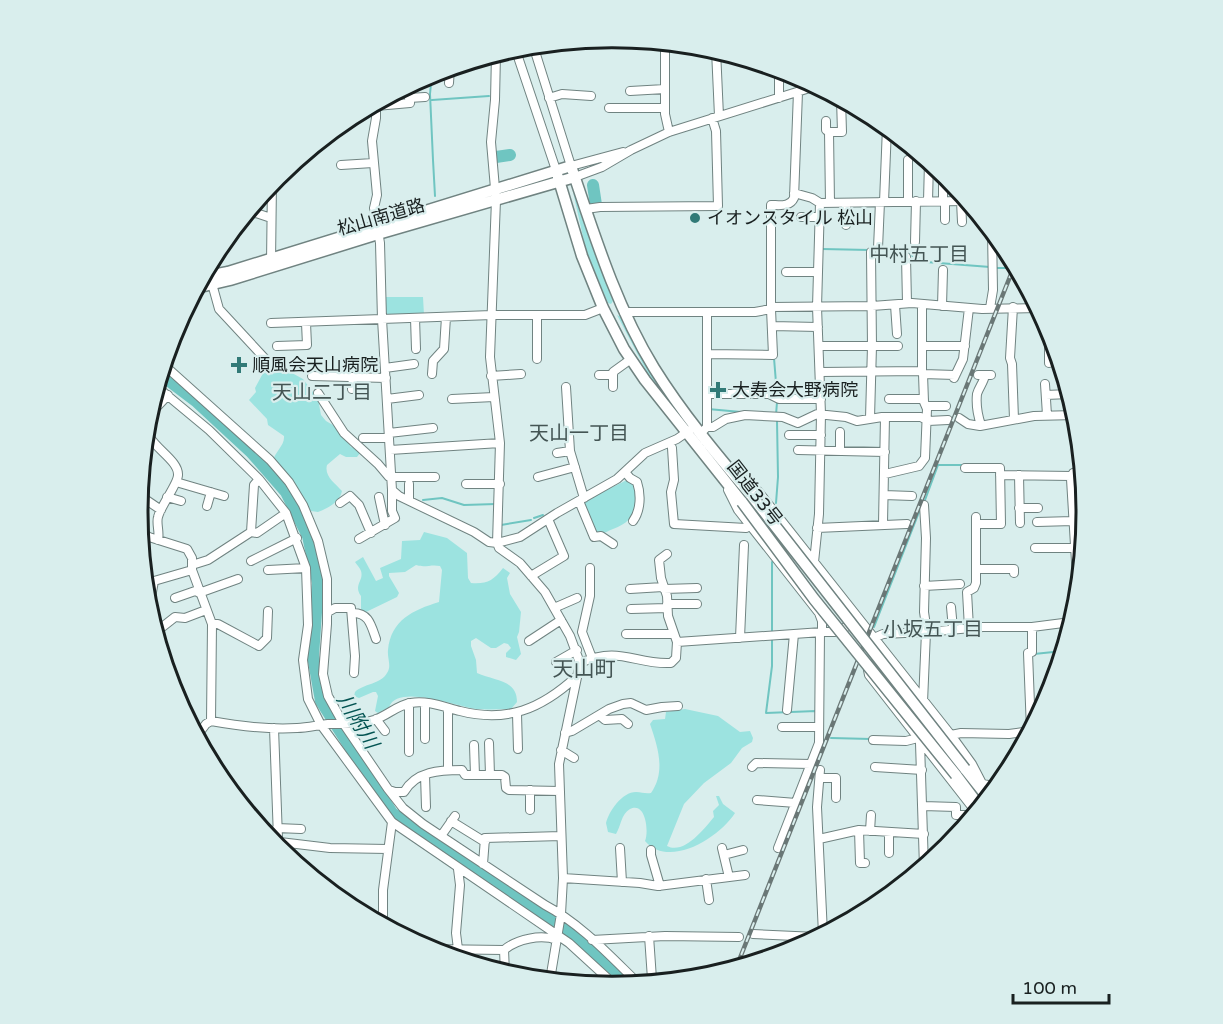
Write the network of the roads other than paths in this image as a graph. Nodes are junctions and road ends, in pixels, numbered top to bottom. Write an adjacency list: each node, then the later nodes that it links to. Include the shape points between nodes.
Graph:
1 (665, 51): 9 (street)
2 (536, 55): 17 (street)
3 (517, 58): 34 (street)
4 (716, 60): 24 (street)
5 (496, 63): 40 (street, via 492,142)
6 (449, 78): 8 (street)
7 (779, 79): 18 (street)
8 (449, 83)
9 (666, 89): 11 (street); 21 (street)
10 (804, 90): 12 (street)
11 (630, 91)
12 (798, 92): 18 (street); 39 (street)
13 (409, 95): 16 (street)
14 (591, 96): 17 (street, via 562,94)
15 (425, 97): 16 (street)
16 (409, 98): 19 (street, via 410,103)
17 (549, 98): 33 (street)
18 (779, 98): 24 (street)
19 (392, 104)
20 (609, 108): 21 (street)
21 (665, 108): 26 (street)
22 (842, 109): 27 (street, via 842,132)
23 (375, 113): 31 (street)
24 (715, 117): 26 (street); 50 (street, via 718,206)
25 (826, 121): 27 (street)
26 (669, 132): 29 (street)
27 (829, 132): 48 (street)
28 (886, 138): 46 (street)
29 (631, 150): 33 (street); 36 (street)
30 (908, 160): 43 (street)
31 (373, 163): 32 (street); 59 (street)
32 (341, 165)
33 (571, 165): 34 (highway, 松山南道路); 36 (highway, 国道33号)
34 (556, 170): 37 (highway, 国道33号); 40 (highway, 松山南道路)
35 (929, 174): 44 (street)
36 (575, 177): 37 (highway, 松山南道路); 50 (highway, 国道33号)
37 (559, 182): 40 (highway, 松山南道路); 76 (highway, 国道33号)
38 (944, 188): 45 (street)
39 (795, 193): 47 (street); 77 (street, via 790,204 771,205)
40 (496, 195): 59 (highway, 松山南道路); 83 (street)
41 (272, 197): 55 (street)
42 (955, 200): 45 (street)
43 (912, 201): 44 (street); 46 (street); 60 (street)
44 (928, 201): 45 (street)
45 (944, 201): 56 (street)
46 (882, 202): 49 (street); 72 (street)
47 (820, 203): 48 (street); 54 (street)
48 (830, 203): 49 (street)
49 (846, 203): 58 (street)
50 (586, 209): 81 (highway, 国道33号)
51 (963, 210): 57 (street)
52 (257, 213): 55 (street)
53 (801, 217): 54 (street)
54 (819, 217): 66 (street)
55 (271, 218): 63 (street)
56 (945, 220)
57 (962, 222)
58 (846, 225)
59 (377, 229): 63 (highway, 松山南道路); 87 (street)
60 (915, 242)
61 (992, 247): 79 (street)
62 (906, 257): 69 (street)
63 (271, 263): 67 (highway, 松山南道路)
64 (943, 270): 73 (street)
65 (786, 272): 66 (street)
66 (817, 272): 74 (street)
67 (211, 278)
68 (209, 282): 93 (street, via 219,309)
69 (907, 303): 70 (street); 71 (street)
70 (922, 304): 73 (street); 99 (street)
71 (895, 305): 72 (street); 94 (street)
72 (872, 306): 74 (street); 97 (street)
73 (942, 306): 78 (street)
74 (817, 307): 77 (street); 92 (street)
75 (1013, 307): 79 (street); 80 (street); 148 (street, via 1010,358)
76 (603, 308): 84 (street, via 585,315); 105 (highway, 国道33号)
77 (771, 308): 82 (street); 91 (street)
78 (969, 308): 79 (street); 100 (street)
79 (990, 308)
80 (1028, 308)
81 (624, 312): 82 (street); 153 (highway, 国道33号, via 654,368)
82 (707, 312): 102 (street)
83 (492, 315): 84 (street); 85 (street); 121 (street)
84 (537, 315): 103 (street)
85 (446, 317): 86 (street); 114 (street, via 444,347 432,361)
86 (415, 318): 87 (street); 101 (street)
87 (382, 319): 88 (street); 109 (street)
88 (306, 322): 89 (street); 95 (street, via 307,345)
89 (271, 323)
90 (250, 326): 93 (street)
91 (772, 326): 92 (street); 102 (street, via 773,355)
92 (818, 327): 96 (street)
93 (241, 332): 106 (street)
94 (897, 334)
95 (277, 346)
96 (819, 346): 97 (street); 112 (street)
97 (872, 346): 98 (street); 111 (street)
98 (898, 346)
99 (922, 346): 100 (street); 113 (street)
100 (965, 346): 113 (street, via 954,377)
101 (416, 349)
102 (708, 354): 129 (street)
103 (537, 358)
104 (1049, 358): 107 (street)
105 (631, 359): 118 (street); 153 (highway, 国道33号)
106 (269, 363)
107 (1049, 363)
108 (414, 364): 109 (street)
109 (385, 368): 122 (street)
110 (170, 370): 252 (street, via 270,460 292,488 321,549)
111 (872, 371): 112 (street); 113 (street); 146 (street)
112 (820, 372): 137 (street)
113 (923, 373): 139 (street)
114 (432, 374)
115 (521, 374): 121 (street)
116 (354, 375): 120 (street); 122 (street); 126 (street)
117 (598, 375): 118 (street)
118 (613, 375): 125 (street)
119 (985, 375): 151 (street, via 977,393)
120 (312, 376)
121 (491, 376): 134 (street)
122 (386, 378): 135 (street)
123 (1045, 384): 133 (street)
124 (566, 387): 164 (street)
125 (613, 387)
126 (352, 389)
127 (163, 391): 131 (street)
128 (318, 393): 181 (street, via 344,432)
129 (707, 394): 137 (street); 153 (street)
130 (1061, 394): 133 (street)
131 (168, 395): 140 (street); 180 (street)
132 (419, 395): 135 (street)
133 (1046, 395): 143 (street)
134 (494, 397): 136 (street); 160 (street)
135 (387, 399): 155 (street)
136 (452, 399)
137 (821, 399): 142 (street)
138 (889, 399): 139 (street)
139 (925, 403): 141 (street); 149 (street)
140 (160, 404)
141 (946, 406)
142 (821, 414): 146 (street, via 857,421); 153 (street, via 798,423 783,417 739,416); 157 (street)
143 (1047, 415): 144 (street); 148 (street)
144 (1066, 415)
145 (885, 417): 146 (street); 149 (street); 167 (street)
146 (870, 418)
147 (959, 418): 151 (street)
148 (1014, 419): 151 (street)
149 (927, 420): 150 (street); 174 (street, via 923,463)
150 (948, 420)
151 (981, 425)
152 (434, 428): 155 (street)
153 (698, 430): 170 (highway, 国道33号); 172 (street, via 645,453)
154 (840, 432): 166 (street)
155 (389, 435): 158 (street); 162 (street)
156 (789, 435): 157 (street)
157 (821, 435): 165 (street)
158 (363, 438)
159 (153, 441): 182 (street, via 177,470)
160 (500, 443): 162 (street); 185 (street)
161 (672, 448): 210 (street, via 674,524)
162 (390, 450): 181 (street)
163 (798, 450): 165 (street)
164 (570, 451): 168 (street); 169 (street)
165 (820, 451): 166 (street); 211 (street)
166 (840, 451): 167 (street)
167 (885, 452): 174 (street)
168 (557, 453)
169 (575, 467): 179 (street); 194 (street)
170 (721, 467): 226 (street, via 758,491); 262 (street, via 738,510 819,613); 316 (highway, 国道33号, bridge, via 821,607)
171 (965, 468): 175 (street, via 1000,468)
172 (625, 472): 194 (street); 204 (street, via 639,487 638,511)
173 (1074, 473): 177 (street)
174 (885, 474): 188 (street)
175 (1000, 475): 176 (street); 230 (street, via 1001,524 976,521)
176 (1019, 475): 177 (street); 200 (street)
177 (1072, 476): 205 (street)
178 (435, 477): 181 (street)
179 (538, 477)
180 (259, 478): 202 (street); 214 (street, via 254,485)
181 (391, 478): 186 (street)
182 (176, 482): 187 (street); 190 (street)
183 (408, 484): 193 (street)
184 (466, 484): 185 (street)
185 (500, 484): 218 (street)
186 (392, 490): 193 (street); 209 (street, via 395,518)
187 (211, 492): 189 (street); 199 (street)
188 (884, 495): 192 (street); 207 (street)
189 (224, 496)
190 (167, 497): 196 (street); 201 (street)
191 (379, 498): 209 (street)
192 (908, 498)
193 (409, 500): 218 (street)
194 (582, 500): 203 (street); 219 (street, via 594,537 602,536)
195 (148, 501): 201 (street)
196 (181, 501)
197 (340, 503): 212 (street, via 351,496)
198 (924, 505): 238 (street)
199 (207, 506)
200 (1019, 508): 205 (street); 206 (street)
201 (161, 510): 217 (street)
202 (286, 513): 214 (street); 215 (street)
203 (548, 519): 218 (street, via 520,537); 233 (street, via 564,556)
204 (633, 521)
205 (1073, 521): 221 (street)
206 (1020, 523)
207 (883, 524): 208 (street); 211 (street)
208 (907, 524)
209 (385, 525): 212 (street)
210 (746, 528)
211 (817, 528): 226 (street)
212 (371, 533): 216 (street)
213 (148, 535): 217 (street)
214 (253, 535): 227 (street)
215 (297, 538): 225 (street); 228 (street)
216 (359, 539)
217 (158, 540): 227 (street, via 187,549)
218 (497, 543): 233 (street)
219 (613, 544)
220 (744, 545): 267 (street)
221 (1075, 545)
222 (1035, 548): 223 (street)
223 (1075, 548)
224 (667, 555): 239 (street, via 660,560)
225 (251, 561)
226 (814, 562): 255 (street)
227 (192, 567): 235 (street); 242 (street)
228 (306, 568): 231 (street); 291 (street, via 308,625 304,674 308,699)
229 (590, 568): 273 (street, via 590,596 582,632)
230 (976, 569): 232 (street, via 1014,568); 260 (street, via 975,585 967,592)
231 (268, 570)
232 (1014, 573)
233 (531, 576): 248 (street)
234 (238, 579): 242 (street)
235 (154, 581): 237 (street)
236 (960, 584): 238 (street)
237 (153, 586)
238 (924, 586): 263 (street)
239 (663, 588): 240 (street); 241 (street); 246 (street)
240 (697, 588)
241 (630, 589)
242 (199, 591): 243 (street); 250 (street)
243 (175, 598)
244 (577, 598): 248 (street)
245 (697, 604): 246 (street)
246 (667, 606): 249 (street); 266 (street)
247 (951, 607): 261 (street)
248 (554, 608): 254 (street)
249 (631, 609)
250 (206, 610): 257 (street); 258 (street, via 185,618 175,617)
251 (268, 611): 257 (street, via 267,638 259,646)
252 (328, 612): 253 (street, via 351,608); 289 (street, via 324,683)
253 (353, 613): 269 (street, via 367,618); 276 (street)
254 (561, 620): 270 (street); 271 (street)
255 (859, 621): 262 (street, via 835,632); 268 (street)
256 (1062, 623): 259 (street)
257 (212, 624): 288 (street)
258 (162, 627)
259 (1032, 627): 260 (street); 284 (street, via 1032,652 1028,653)
260 (969, 628): 261 (street)
261 (953, 629): 263 (street)
262 (821, 632): 265 (street); 292 (street)
263 (926, 632): 268 (street); 278 (street)
264 (626, 634): 266 (street)
265 (794, 634): 267 (street); 283 (street)
266 (675, 638): 267 (street); 273 (street, via 676,658 671,663 617,655)
267 (740, 638)
268 (874, 638): 272 (street)
269 (376, 639)
270 (529, 641)
271 (576, 650): 274 (street); 275 (street)
272 (885, 654): 278 (street); 302 (street, via 870,666 869,675)
273 (592, 657): 275 (street)
274 (555, 662)
275 (580, 663): 277 (street)
276 (354, 673)
277 (577, 676): 285 (street); 298 (street)
278 (922, 702): 299 (street)
279 (425, 703): 280 (street); 282 (street); 300 (street)
280 (408, 704): 287 (street); 307 (street)
281 (678, 706): 286 (street, via 646,710 631,703)
282 (448, 708): 285 (street, via 470,714); 314 (street)
283 (787, 710)
284 (1030, 713)
285 (517, 714): 305 (street)
286 (599, 715): 290 (street); 298 (street)
287 (376, 719): 289 (street); 296 (street)
288 (211, 721): 293 (street); 294 (street)
289 (341, 724): 291 (street); 323 (street)
290 (628, 724)
291 (323, 725): 293 (street); 337 (street)
292 (819, 727): 295 (street); 311 (street, via 819,743)
293 (274, 728): 338 (street)
294 (202, 729)
295 (785, 729)
296 (385, 731)
297 (1020, 732): 299 (street)
298 (565, 733): 306 (street)
299 (951, 735): 316 (street)
300 (425, 739)
301 (873, 740): 302 (street)
302 (919, 740): 309 (street); 331 (street)
303 (489, 743): 319 (street)
304 (474, 745): 318 (street)
305 (520, 746)
306 (561, 750): 310 (street); 325 (street)
307 (409, 752)
308 (911, 757): 309 (street)
309 (921, 757): 315 (street)
310 (574, 758)
311 (811, 764): 312 (street); 330 (street)
312 (752, 766)
313 (875, 767): 315 (street)
314 (448, 770): 317 (street); 318 (street)
315 (922, 770): 332 (street)
316 (964, 770): 320 (street); 326 (highway, 国道33号); 329 (highway, 国道33号)
317 (425, 775): 323 (street, via 411,781 404,792); 333 (street)
318 (475, 775): 319 (street)
319 (490, 775): 324 (street, via 504,776 507,789)
320 (983, 784): 321 (street); 322 (street)
321 (987, 785)
322 (984, 788)
323 (388, 789): 345 (street, via 408,813)
324 (530, 790): 325 (street); 334 (street)
325 (560, 791): 346 (street)
326 (982, 791)
327 (836, 798): 347 (street, via 836,778 820,774)
328 (757, 800): 330 (street)
329 (974, 801)
330 (796, 803): 351 (street)
331 (972, 804)
332 (922, 806): 336 (street, via 956,807 956,815); 344 (street)
333 (426, 807)
334 (530, 810)
335 (871, 815): 341 (street)
336 (962, 815)
337 (392, 822): 352 (street); 359 (street)
338 (277, 828): 339 (street); 343 (street)
339 (301, 829)
340 (860, 830): 341 (street); 347 (street); 357 (street, via 860,863)
341 (870, 831): 342 (street)
342 (889, 832): 344 (street); 355 (street)
343 (278, 834)
344 (924, 834): 356 (street)
345 (441, 836): 348 (street, via 453,818); 358 (street)
346 (561, 836): 348 (street, via 485,838); 362 (street)
347 (819, 839): 369 (street)
348 (484, 842): 358 (street)
349 (286, 843): 352 (street)
350 (620, 848): 364 (street)
351 (778, 848)
352 (388, 849): 367 (street)
353 (651, 850): 365 (street)
354 (743, 850): 361 (street, via 723,851)
355 (889, 853)
356 (924, 855)
357 (865, 863)
358 (483, 864): 368 (street)
359 (458, 869): 371 (street); 376 (street)
360 (745, 875): 361 (street)
361 (729, 877): 363 (street)
362 (563, 878): 364 (street); 368 (street)
363 (706, 879): 365 (street); 366 (street)
364 (622, 882): 365 (street)
365 (660, 886)
366 (709, 900)
367 (383, 916)
368 (561, 916): 371 (street); 375 (street)
369 (823, 925)
370 (753, 934): 373 (street)
371 (558, 936): 377 (street, via 516,943); 379 (street); 382 (street)
372 (649, 936): 374 (street); 375 (street); 380 (street)
373 (799, 936)
374 (739, 937)
375 (592, 940): 381 (street)
376 (458, 949): 377 (street)
377 (504, 950): 378 (street)
378 (505, 963)
379 (551, 972)
380 (652, 974)
381 (631, 975)
382 (605, 976)

